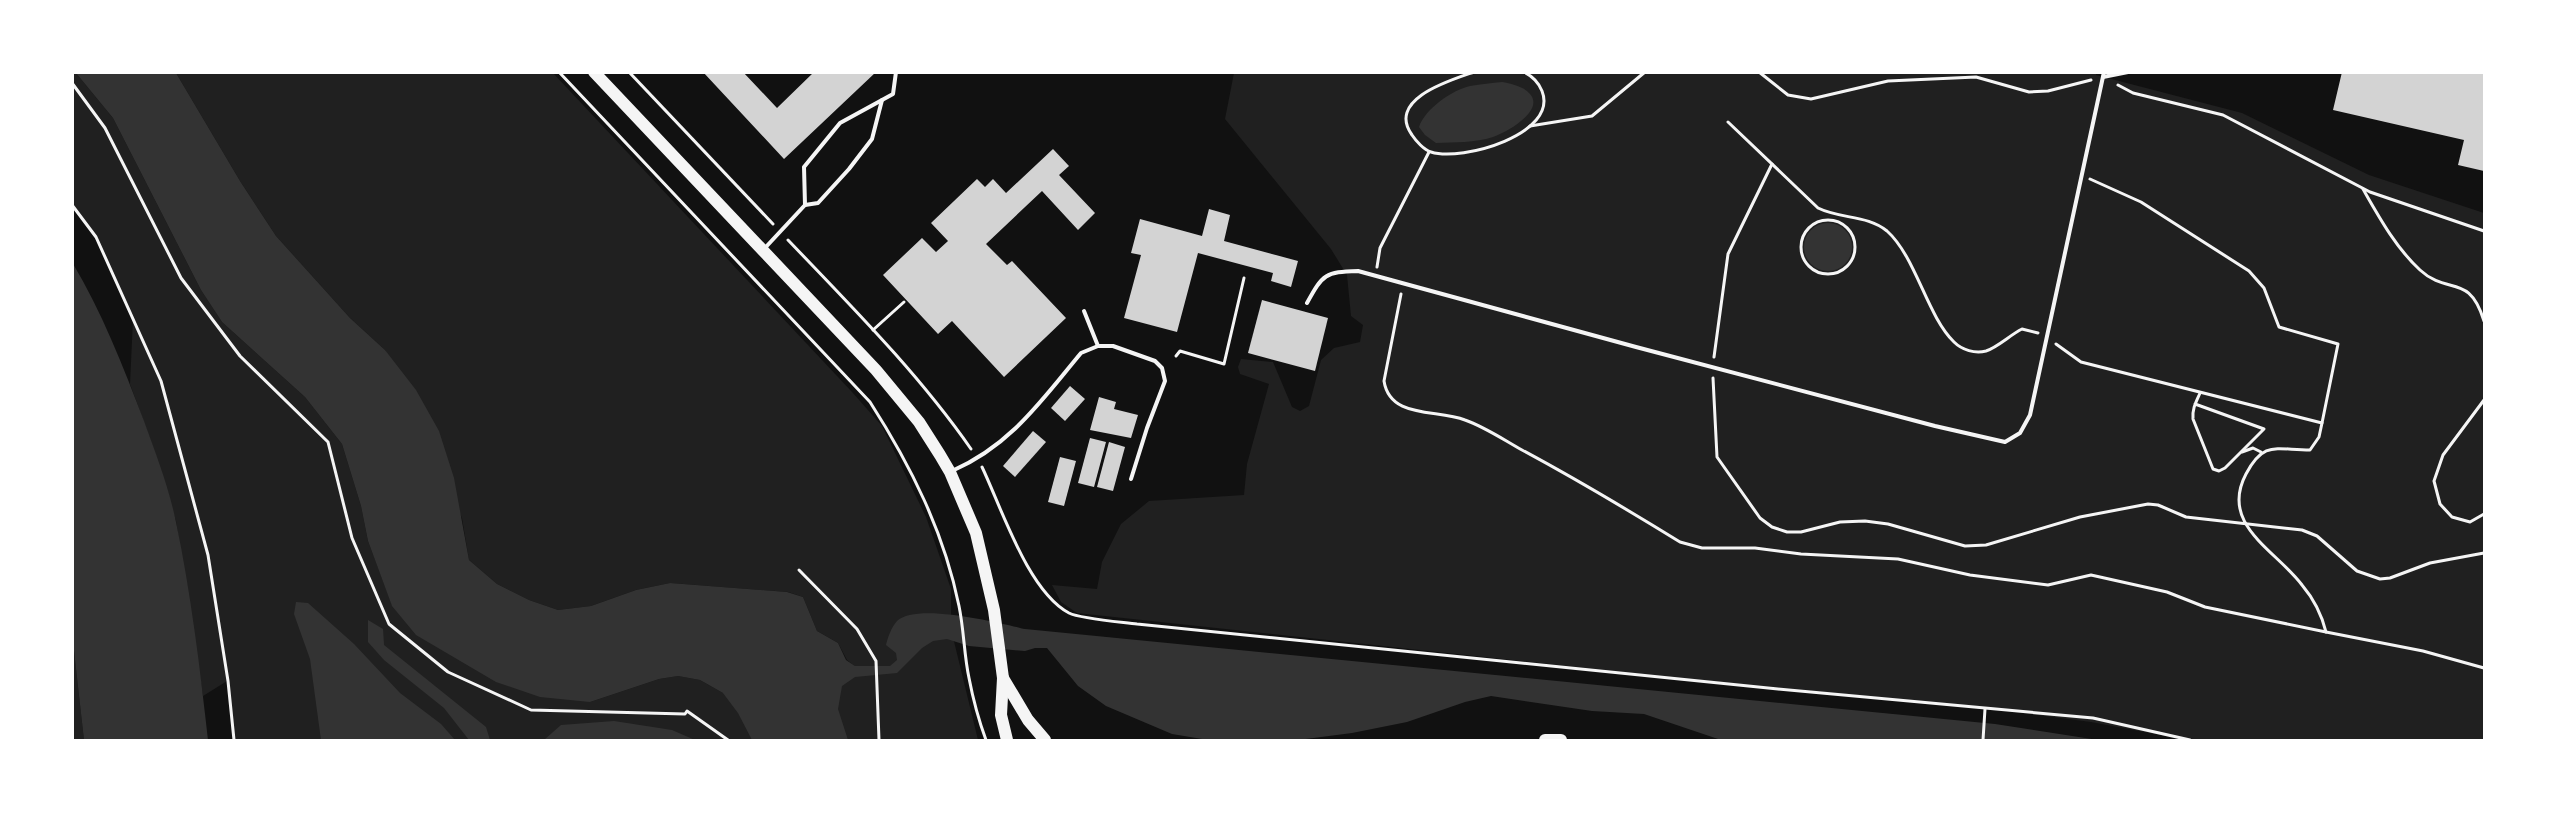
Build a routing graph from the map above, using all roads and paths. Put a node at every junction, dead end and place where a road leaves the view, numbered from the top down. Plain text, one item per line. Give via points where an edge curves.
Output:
1 (559, 72) edge
2 (594, 72) edge
3 (629, 72) edge
4 (896, 72) edge
5 (1474, 72) edge
6 (1524, 72) edge
7 (1645, 72) edge
8 (1759, 72) edge
9 (2128, 72) edge
10 (2103, 75) edge
11 (72, 82) edge
12 (882, 100) junction
13 (1728, 122) dead end
14 (1530, 126) junction
15 (1429, 152) junction
16 (1772, 164) junction
17 (2080, 174) junction
18 (2362, 189) junction
19 (72, 205) edge
20 (805, 206) junction
21 (1837, 215) junction
22 (1836, 220) junction
23 (2484, 231) edge
24 (781, 232) junction
25 (762, 251) junction
26 (1375, 276) junction
27 (1244, 278) dead end
28 (1403, 284) junction
29 (904, 302) dead end
30 (1306, 303) dead end
31 (1084, 311) dead end
32 (2484, 321) edge
33 (873, 330) junction
34 (2046, 336) junction
35 (1098, 346) junction
36 (1176, 356) dead end
37 (1713, 367) junction
38 (2200, 393) junction
39 (2484, 400) edge
40 (2195, 404) junction
41 (2322, 424) junction
42 (2241, 452) junction
43 (2261, 452) junction
44 (979, 459) junction
45 (950, 472) junction
46 (1132, 479) dead end
47 (2484, 514) edge
48 (2244, 522) junction
49 (2484, 552) edge
50 (799, 570) dead end
51 (2326, 632) junction
52 (2484, 668) edge
53 (1003, 678) junction
54 (1985, 708) junction
55 (234, 740) edge
56 (728, 740) edge
57 (879, 740) edge
58 (986, 740) edge
59 (1007, 740) edge
60 (1045, 740) edge
61 (1545, 740) edge
62 (1561, 740) edge
63 (1984, 740) edge
64 (2190, 740) edge

1 - 58 path via 870,402 896,443 942,541 960,607 969,679
2 - 25 main road
3 - 24 path
4 - 12 lane via 893,94
5 - 15 path via 1434,86 1415,100 1407,114 1408,129
6 - 14 path via 1539,84 1545,99 1543,111
7 - 14 path via 1592,116
8 - 10 path via 1788,95 1811,99 1888,80 1976,77 2029,92 2048,91
9 - 10 lane
10 - 17 lane
10 - 18 path via 2132,93 2223,115
11 - 56 path via 105,128 181,278 240,356 328,442 352,538 389,624 448,672 531,710 686,714 687,710
12 - 20 lane via 872,139 818,203
12 - 20 lane via 840,123 804,167
13 - 16 path
14 - 15 path via 1499,145 1445,155
15 - 26 path via 1380,248
16 - 21 path via 1810,202
16 - 37 path via 1727,260
17 - 34 lane
17 - 41 path via 2141,202 2249,270 2264,288 2279,327 2338,344
18 - 23 path
18 - 32 path via 2384,226 2419,270 2432,279 2466,289 2473,295
19 - 55 path via 96,237 161,381 208,555
20 - 24 lane
21 - 22 path
21 - 34 path via 1878,225 1892,237 1946,331 1962,348 1987,351 2022,329
22 - 22 path via 1852,232 1856,248 1854,257 1850,264 1835,274 1818,273 1803,260 1801,241 1820,221
24 - 25 lane
24 - 33 path
25 - 45 main road via 876,370 918,422
26 - 28 lane
26 - 30 lane via 1358,271 1333,272 1317,285
27 - 36 path via 1224,364 1180,351
28 - 37 lane
28 - 51 path via 1384,380 1386,393 1395,403 1465,420 1604,495 1680,542 1702,548 1755,548 1800,554 1898,559 1970,575 2048,585 2091,575 2167,592 2205,607
29 - 33 path
31 - 35 lane
33 - 44 path via 942,408
34 - 37 lane via 2028,420 2020,433 2005,442
34 - 38 path via 2080,362
35 - 44 lane via 1081,353 1004,441
35 - 46 lane via 1113,346 1156,361 1162,368 1165,381
37 - 48 path via 1717,458 1760,518 1787,532 1801,532 1840,522 1865,521 1888,524 1965,546 1986,545 2080,517 2148,504 2186,517
38 - 40 path
38 - 41 path
39 - 47 path via 2442,455 2434,481 2440,504 2452,518 2470,522
40 - 42 path via 2193,419 2213,469 2225,468
40 - 42 path via 2264,429
41 - 43 path via 2315,446 2310,450 2272,448
42 - 43 path via 2253,448
43 - 48 path via 2253,460 2237,498
44 - 45 lane
44 - 54 path via 1032,575 1048,598 1070,614 1137,624
45 - 53 main road via 976,533 994,610
48 - 49 path via 2302,530 2317,536 2358,571 2380,579 2430,563
48 - 51 path via 2260,543 2303,585
50 - 57 path via 857,629 876,661
51 - 52 path via 2423,651
53 - 59 main road via 1001,715
53 - 60 main road via 1028,720
54 - 63 path
54 - 64 path via 2093,718
61 - 62 main road

